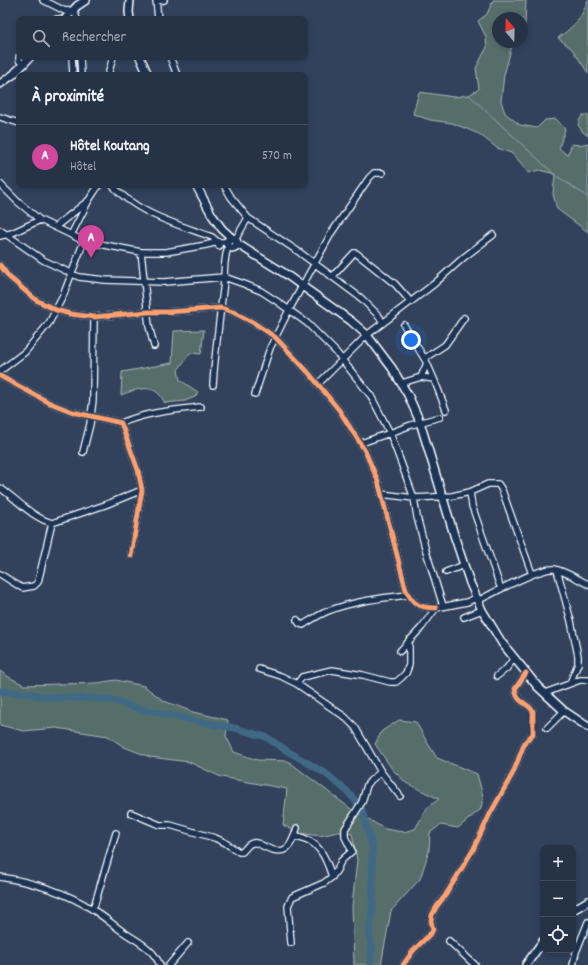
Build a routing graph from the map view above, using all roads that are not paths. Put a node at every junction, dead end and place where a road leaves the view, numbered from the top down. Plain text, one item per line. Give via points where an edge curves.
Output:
1 (43, 0) edge
2 (86, 0) edge
3 (130, 0) edge
4 (156, 0) edge
5 (164, 0) edge
6 (74, 10) junction
7 (66, 16) edge
8 (76, 16) edge
9 (128, 16) edge
10 (158, 16) edge
11 (19, 60) edge
12 (27, 60) edge
13 (72, 60) edge
14 (80, 60) edge
15 (113, 60) edge
16 (141, 60) edge
17 (171, 60) edge
18 (22, 65) junction
19 (73, 72) edge
20 (81, 72) edge
21 (109, 72) edge
22 (147, 72) edge
23 (175, 72) edge
24 (0, 84) edge
25 (0, 117) edge
26 (16, 122) edge
27 (382, 173) dead end
28 (0, 184) edge
29 (97, 188) edge
30 (115, 188) edge
31 (197, 188) edge
32 (226, 188) edge
33 (89, 200) junction
34 (248, 218) junction
35 (40, 220) junction
36 (55, 227) junction
37 (0, 230) edge
38 (7, 234) junction
39 (71, 235) junction
40 (493, 235) dead end
41 (0, 236) edge
42 (84, 241) junction
43 (231, 243) junction
44 (219, 244) junction
45 (141, 252) junction
46 (315, 264) junction
47 (0, 265) edge
48 (71, 274) junction
49 (224, 277) junction
50 (332, 277) junction
51 (144, 281) junction
52 (302, 285) junction
53 (411, 302) junction
54 (221, 308) junction
55 (56, 310) junction
56 (289, 310) junction
57 (148, 312) junction
58 (94, 318) junction
59 (464, 318) dead end
60 (383, 323) junction
61 (404, 326) dead end
62 (368, 335) junction
63 (275, 338) junction
64 (154, 346) dead end
65 (343, 360) junction
66 (426, 361) junction
67 (0, 370) edge
68 (0, 376) edge
69 (421, 377) junction
70 (434, 379) junction
71 (402, 383) junction
72 (318, 384) junction
73 (213, 385) dead end
74 (255, 394) dead end
75 (201, 407) dead end
76 (446, 410) dead end
77 (92, 416) junction
78 (440, 417) dead end
79 (420, 422) junction
80 (121, 423) junction
81 (390, 433) junction
82 (361, 443) junction
83 (83, 452) dead end
84 (0, 488) edge
85 (142, 490) junction
86 (470, 492) junction
87 (381, 494) junction
88 (442, 496) junction
89 (414, 498) junction
90 (52, 523) junction
91 (131, 556) dead end
92 (464, 565) junction
93 (558, 570) junction
94 (446, 572) dead end
95 (0, 574) edge
96 (532, 574) junction
97 (588, 584) edge
98 (501, 589) junction
99 (408, 596) junction
100 (476, 600) junction
101 (444, 606) junction
102 (436, 608) junction
103 (482, 610) junction
104 (464, 617) dead end
105 (297, 620) dead end
106 (409, 640) junction
107 (400, 651) dead end
108 (514, 658) junction
109 (259, 669) dead end
110 (526, 674) junction
111 (497, 676) dead end
112 (588, 680) edge
113 (570, 683) junction
114 (297, 684) junction
115 (545, 693) junction
116 (564, 711) junction
117 (588, 727) edge
118 (547, 728) dead end
119 (381, 772) junction
120 (400, 796) dead end
121 (130, 813) dead end
122 (297, 828) dead end
123 (116, 833) dead end
124 (295, 836) junction
125 (0, 877) edge
126 (332, 877) junction
127 (588, 901) edge
128 (576, 908) edge
129 (93, 910) junction
130 (588, 922) edge
131 (449, 941) dead end
132 (188, 943) dead end
133 (291, 943) dead end
134 (540, 945) edge
135 (160, 965) edge
136 (169, 965) edge
137 (403, 965) edge
138 (475, 965) edge
139 (526, 965) edge
140 (573, 965) edge

1 - 7 street
2 - 6 main road
3 - 9 main road
4 - 5 street
4 - 10 street
6 - 7 main road
6 - 8 street
11 - 18 street
12 - 18 main road
13 - 19 street
14 - 20 street
15 - 21 street
16 - 22 main road
17 - 23 street
18 - 24 main road
25 - 26 street
27 - 46 street via 374,173 369,178 332,232
28 - 35 street
29 - 33 street
30 - 44 street via 125,198 142,208 212,237
31 - 43 main road via 206,206
32 - 34 street
33 - 36 street
33 - 39 street
34 - 43 street
34 - 46 street
35 - 36 street
35 - 38 street
36 - 39 street
37 - 38 street
38 - 41 street
38 - 48 street via 43,260
39 - 42 street
40 - 53 street
42 - 45 street
42 - 48 street
43 - 44 street
43 - 49 street via 224,261
43 - 52 main road via 266,260
44 - 45 street via 166,252
45 - 51 street
46 - 50 street
46 - 52 street
47 - 55 street via 6,278 36,300
48 - 51 street via 88,279
48 - 55 street
49 - 51 street
49 - 54 street
49 - 56 street via 261,292
50 - 53 street via 356,253 395,284
50 - 60 street via 372,308
51 - 57 street
52 - 56 street
52 - 62 main road
53 - 60 street
54 - 57 street
54 - 63 street via 254,323
54 - 73 street via 214,354
55 - 58 street
55 - 67 street via 30,347
56 - 63 street
56 - 65 street
57 - 58 street
57 - 64 street
58 - 77 street
59 - 66 street via 445,345
60 - 62 street
61 - 66 street
62 - 65 street
62 - 71 main road
63 - 72 street
63 - 74 street
65 - 72 street
65 - 81 street via 371,396
66 - 69 street
66 - 70 street
68 - 77 street via 50,403
69 - 70 street
69 - 71 street
70 - 76 street
71 - 79 main road
72 - 82 street
75 - 80 street via 166,410
77 - 80 street
77 - 83 street
78 - 79 street
79 - 81 street
79 - 88 main road
80 - 85 street via 138,470
81 - 82 street
81 - 89 street
82 - 87 street via 375,473
84 - 90 street via 36,516
85 - 90 street
85 - 91 street
86 - 88 street
86 - 96 street via 488,484 498,484 501,487
86 - 98 street via 472,506
87 - 89 street
87 - 99 street
88 - 89 street
88 - 92 main road
89 - 101 street via 422,538
90 - 95 street via 38,582 34,586 22,588
92 - 94 street
92 - 100 main road
93 - 96 street via 545,569
93 - 97 street
93 - 113 street via 578,656 578,664
96 - 98 street
98 - 100 street
99 - 102 street via 424,608
99 - 105 street via 348,604 303,624
100 - 101 street
100 - 103 main road
101 - 102 street
102 - 106 street
103 - 104 street
103 - 108 main road
106 - 107 street
106 - 114 street via 409,665 406,673 396,682 332,670 302,677
108 - 110 main road
108 - 111 street
109 - 114 street
110 - 115 main road
110 - 137 street via 516,689 519,700 533,711 533,734 525,742 513,774 473,850 432,915 434,929
112 - 113 street
113 - 115 street
114 - 119 street via 345,717 355,727
115 - 116 main road
116 - 117 main road
116 - 118 street
119 - 120 street
119 - 126 street via 370,780 362,802 345,829 352,851 341,861
121 - 124 street via 160,825 174,826 215,838 242,852 252,843 284,851
122 - 124 street
123 - 129 street
124 - 126 street via 310,840 318,847
125 - 129 street via 59,893
126 - 133 street via 292,897 288,906
127 - 128 main road
129 - 135 street via 144,945
130 - 140 street
131 - 138 street
132 - 136 street
134 - 139 main road

